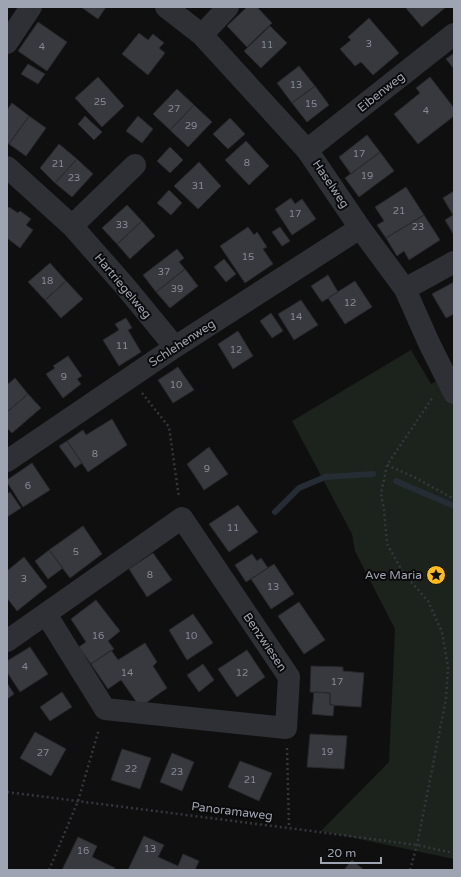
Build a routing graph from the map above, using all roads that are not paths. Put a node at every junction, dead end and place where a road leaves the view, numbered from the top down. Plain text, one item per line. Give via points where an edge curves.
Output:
1 (31, 7) edge
2 (166, 7) edge
3 (228, 7) edge
4 (454, 34) edge
5 (202, 35) junction
6 (7, 43) edge
7 (307, 150) junction
8 (135, 166) dead end
9 (7, 167) edge
10 (72, 226) junction
11 (360, 228) junction
12 (454, 262) edge
13 (405, 289) junction
14 (175, 347) junction
15 (450, 385) edge
16 (7, 461) edge
17 (46, 614) junction
18 (7, 641) edge

1 - 6 street
2 - 5 street, Haselweg
3 - 5 street
4 - 7 street, Eibenweg
5 - 7 street, Haselweg
7 - 11 street, Haselweg
8 - 10 street
9 - 10 street, Hartriegelweg
10 - 14 street, Hartriegelweg
11 - 13 street, Haselweg
11 - 14 street, Schlehenweg
12 - 13 street
13 - 15 street, Haselweg
14 - 16 street, Schlehenweg
17 - 17 street, Benzwiesen via 105,709 286,728 289,678 182,518
17 - 18 street

